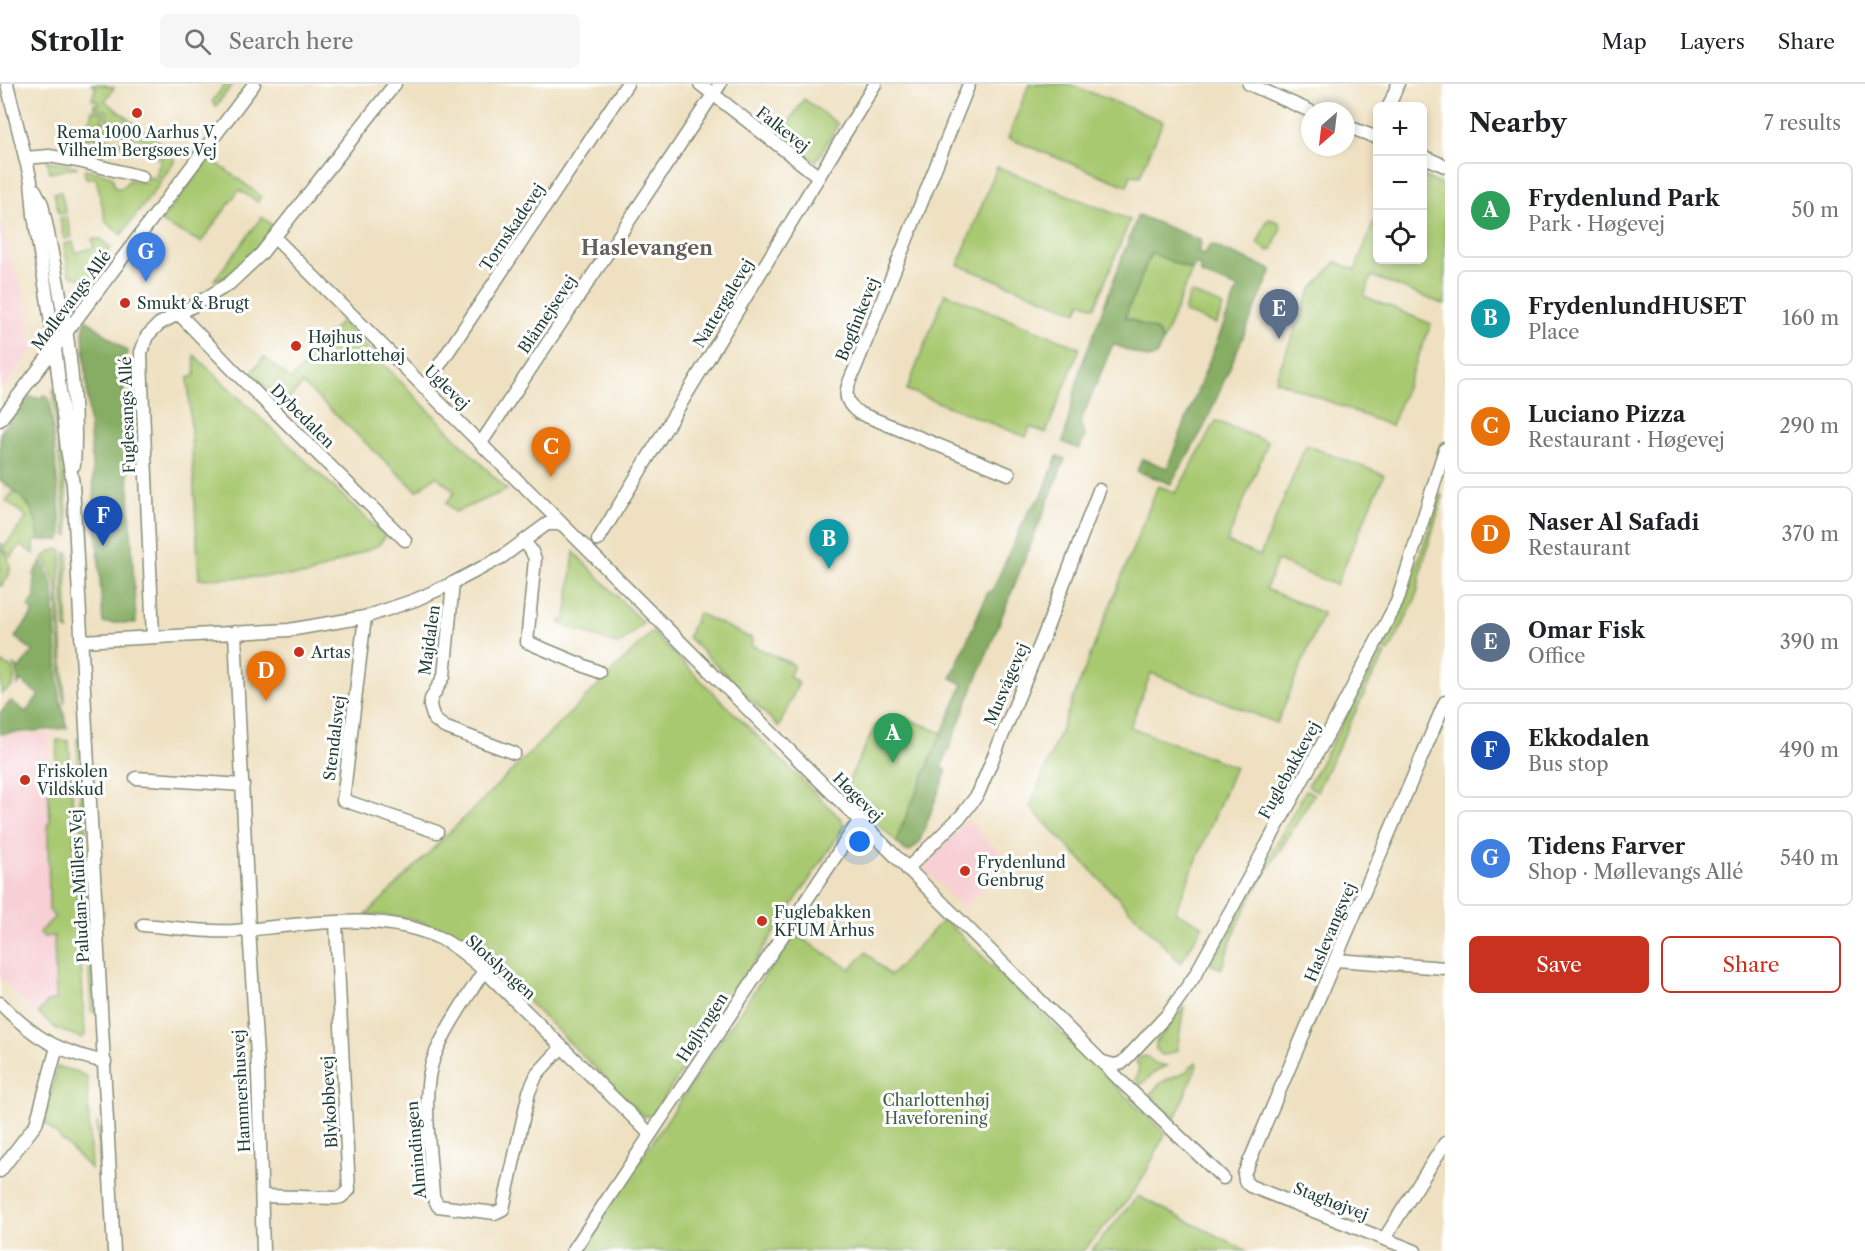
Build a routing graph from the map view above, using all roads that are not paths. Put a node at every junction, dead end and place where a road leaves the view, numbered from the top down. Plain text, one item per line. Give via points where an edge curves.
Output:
1 (7, 84) edge
2 (395, 84) edge
3 (627, 84) edge
4 (700, 84) edge
5 (875, 84) edge
6 (969, 84) edge
7 (1249, 84) edge
8 (1398, 84) edge
9 (250, 85) edge
10 (716, 89) edge
11 (1391, 102) edge
12 (1301, 107) edge
13 (1355, 129) edge
14 (1373, 136) edge
15 (25, 158) junction
16 (1427, 158) edge
17 (1445, 166) edge
18 (142, 177) dead end
19 (819, 177) junction
20 (31, 181) junction
21 (275, 238) junction
22 (179, 314) junction
23 (60, 336) junction
24 (424, 388) junction
25 (0, 407) edge
26 (0, 420) edge
27 (482, 443) junction
28 (1445, 449) edge
29 (1010, 474) dead end
30 (73, 484) junction
31 (522, 485) joint
32 (1099, 490) dead end
33 (561, 524) junction
34 (405, 540) dead end
35 (598, 540) dead end
36 (524, 542) junction
37 (453, 583) junction
38 (365, 616) junction
39 (235, 632) junction
40 (153, 637) junction
41 (81, 640) junction
42 (599, 672) dead end
43 (1445, 702) edge
44 (514, 753) dead end
45 (136, 777) dead end
46 (243, 785) junction
47 (859, 821) junction
48 (437, 832) dead end
49 (908, 869) junction
50 (336, 923) junction
51 (143, 926) dead end
52 (249, 929) junction
53 (1336, 960) junction
54 (1445, 968) edge
55 (484, 970) junction
56 (0, 1003) edge
57 (57, 1047) junction
58 (562, 1047) junction
59 (105, 1062) junction
60 (1103, 1062) junction
61 (650, 1134) junction
62 (1445, 1143) edge
63 (0, 1171) edge
64 (1244, 1174) joint
65 (1223, 1178) dead end
66 (262, 1196) junction
67 (1384, 1239) junction
68 (114, 1251) edge
69 (263, 1251) edge
70 (573, 1251) edge
71 (1414, 1251) edge

1 - 15 street, Paludan-Müllers Vej
2 - 21 street, Fuglesangs Allé
3 - 24 street, Tornskadevej
4 - 10 street, Falkevej
5 - 19 street, Nattergalevej
6 - 29 street, Bogfinkevej via 846,397 859,412
7 - 12 street
8 - 11 street
9 - 23 street, Møllevangs Allé
10 - 19 street, Falkevej
10 - 27 street, Blåmejsevej
13 - 14 street
15 - 18 street via 49,156
15 - 20 street, Paludan-Müllers Vej
16 - 17 street
19 - 35 street, Nattergalevej
20 - 23 street, Paludan-Müllers Vej via 34,215
20 - 23 street, Paludan-Müllers Vej via 42,204
21 - 22 street, Fuglesangs Allé via 229,284
21 - 24 street, Uglevej
22 - 34 street, Dybedalen
22 - 40 street, Fuglesangs Allé via 152,330 143,344 141,359
23 - 25 street, Møllevangs Allé
23 - 26 street, Møllevangs Allé
23 - 30 street, Paludan-Müllers Vej
23 - 30 street, Paludan-Müllers Vej via 74,401
24 - 27 street, Uglevej
27 - 31 street, Uglevej
28 - 60 street, Fuglebakkevej via 1392,611 1194,977 1168,1014 1122,1063
30 - 41 street, Paludan-Müllers Vej
31 - 33 street, Høgevej
32 - 49 street, Musvågevej via 978,794
33 - 36 street via 547,524
33 - 47 street, Høgevej
36 - 37 street
36 - 42 street via 535,559 527,642
37 - 38 street
37 - 44 street, Majdalen via 444,676 431,699 431,713 444,726
38 - 39 street via 289,630
38 - 48 street, Stendalsvej via 343,800
39 - 40 street
39 - 46 street, Hammershusvej
40 - 41 street
41 - 59 street, Paludan-Müllers Vej
43 - 53 street, Haslevangsvej
45 - 46 street
46 - 52 street, Hammershusvej
47 - 49 street, Høgevej
47 - 61 street, Højlyngen
49 - 60 street, Høgevej
50 - 52 street, Slotslyngen
50 - 55 street, Slotslyngen via 375,922 411,928 446,942
50 - 66 street, Blykobbevej via 349,1190 336,1198
51 - 52 street
52 - 66 street, Hammershusvej
53 - 54 street
53 - 64 street, Haslevangsvej
55 - 58 street, Slotslyngen
55 - 58 street, Almindingen via 438,1047 430,1069 428,1102 435,1204 495,1213 503,1209 529,1092 537,1074
56 - 57 street via 28,1030
57 - 59 street
57 - 63 street via 36,1124
58 - 61 street, Slotslyngen
59 - 68 street, Paludan-Müllers Vej
60 - 65 street, Høgevej
61 - 70 street, Højlyngen
62 - 67 street
64 - 67 street, Staghøjvej via 1250,1186
66 - 69 street, Hammershusvej
67 - 71 street, Staghøjvej

